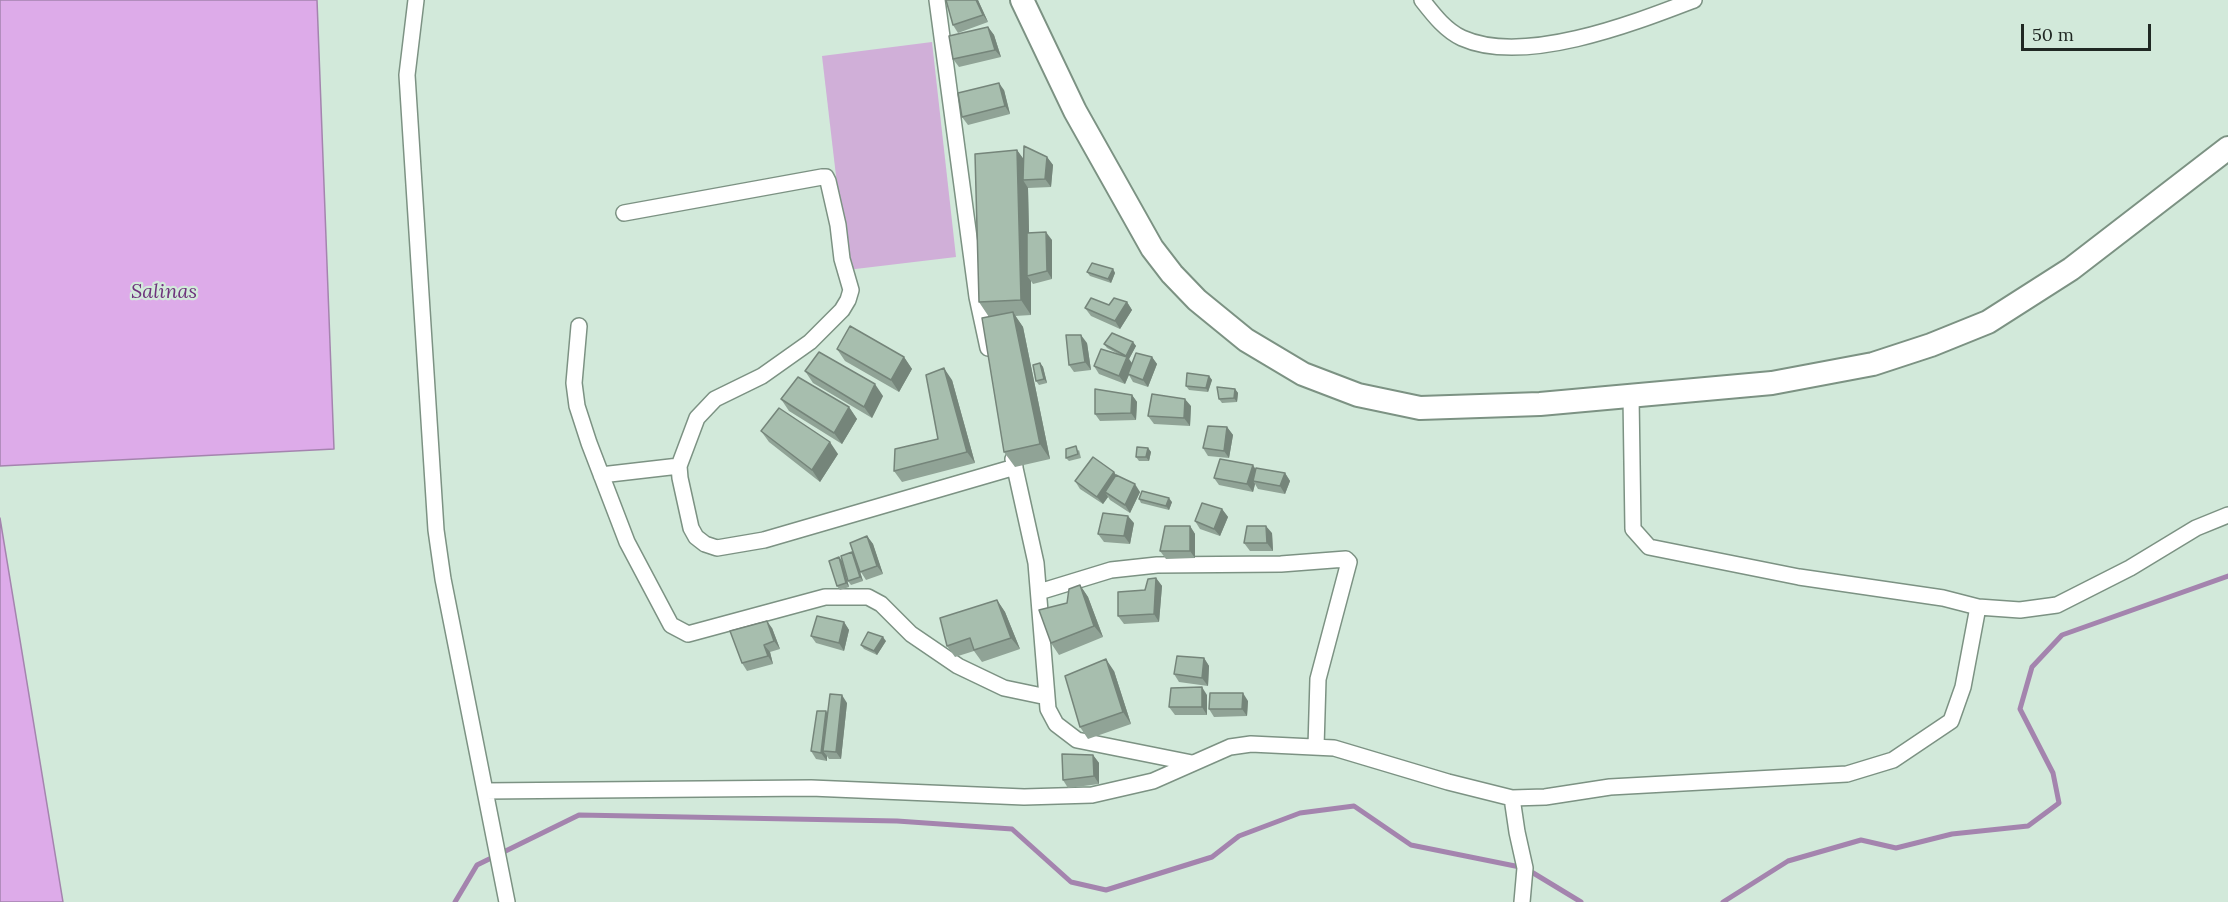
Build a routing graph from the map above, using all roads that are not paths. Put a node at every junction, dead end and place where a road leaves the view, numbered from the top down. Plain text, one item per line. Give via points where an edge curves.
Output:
1 (416, 0) edge
2 (937, 0) edge
3 (1022, 0) edge
4 (1422, 0) edge
5 (1694, 0) edge
6 (2228, 148) edge
7 (624, 213) dead end
8 (579, 326) dead end
9 (992, 365) edge
10 (1631, 396) junction
11 (1010, 445) edge
12 (679, 466) junction
13 (1015, 467) junction
14 (601, 476) junction
15 (2228, 514) edge
16 (1039, 592) junction
17 (1978, 607) junction
18 (1047, 697) junction
19 (1316, 747) junction
20 (1192, 762) junction
21 (485, 791) junction
22 (1512, 798) junction
23 (507, 902) edge
24 (1522, 902) edge

1 - 21 street via 407,75 435,530
2 - 9 street via 977,297
3 - 10 main road via 1075,111 1152,248 1197,300 1246,340 1303,374 1358,395 1420,408
4 - 5 street via 1437,19 1461,38 1494,46 1538,46 1613,28
6 - 10 main road via 2071,269 1988,322 1873,364 1772,383
7 - 12 street via 826,177 838,225 851,290 842,310 810,342 772,369 715,399 697,418
8 - 14 street via 574,382 577,406
10 - 17 street via 1633,529 1650,547
11 - 13 street
12 - 13 street via 691,528 705,544 717,548 765,540
12 - 14 street
13 - 16 street
14 - 18 street via 627,542 677,630 688,634 825,597 868,597 881,604 911,634 958,666 1004,688
15 - 17 street via 2057,605 2020,610
16 - 18 street
16 - 19 street via 1111,570 1157,565 1346,559 1349,562 1318,679
17 - 22 street via 1963,687 1951,721 1893,760 1847,774 1610,787 1545,798
18 - 20 street via 1056,724 1077,740
19 - 20 street via 1251,744 1230,747
19 - 22 street via 1334,748
20 - 21 street via 1153,781 1092,795 1024,797 811,788
21 - 23 street
22 - 24 street via 1525,868

